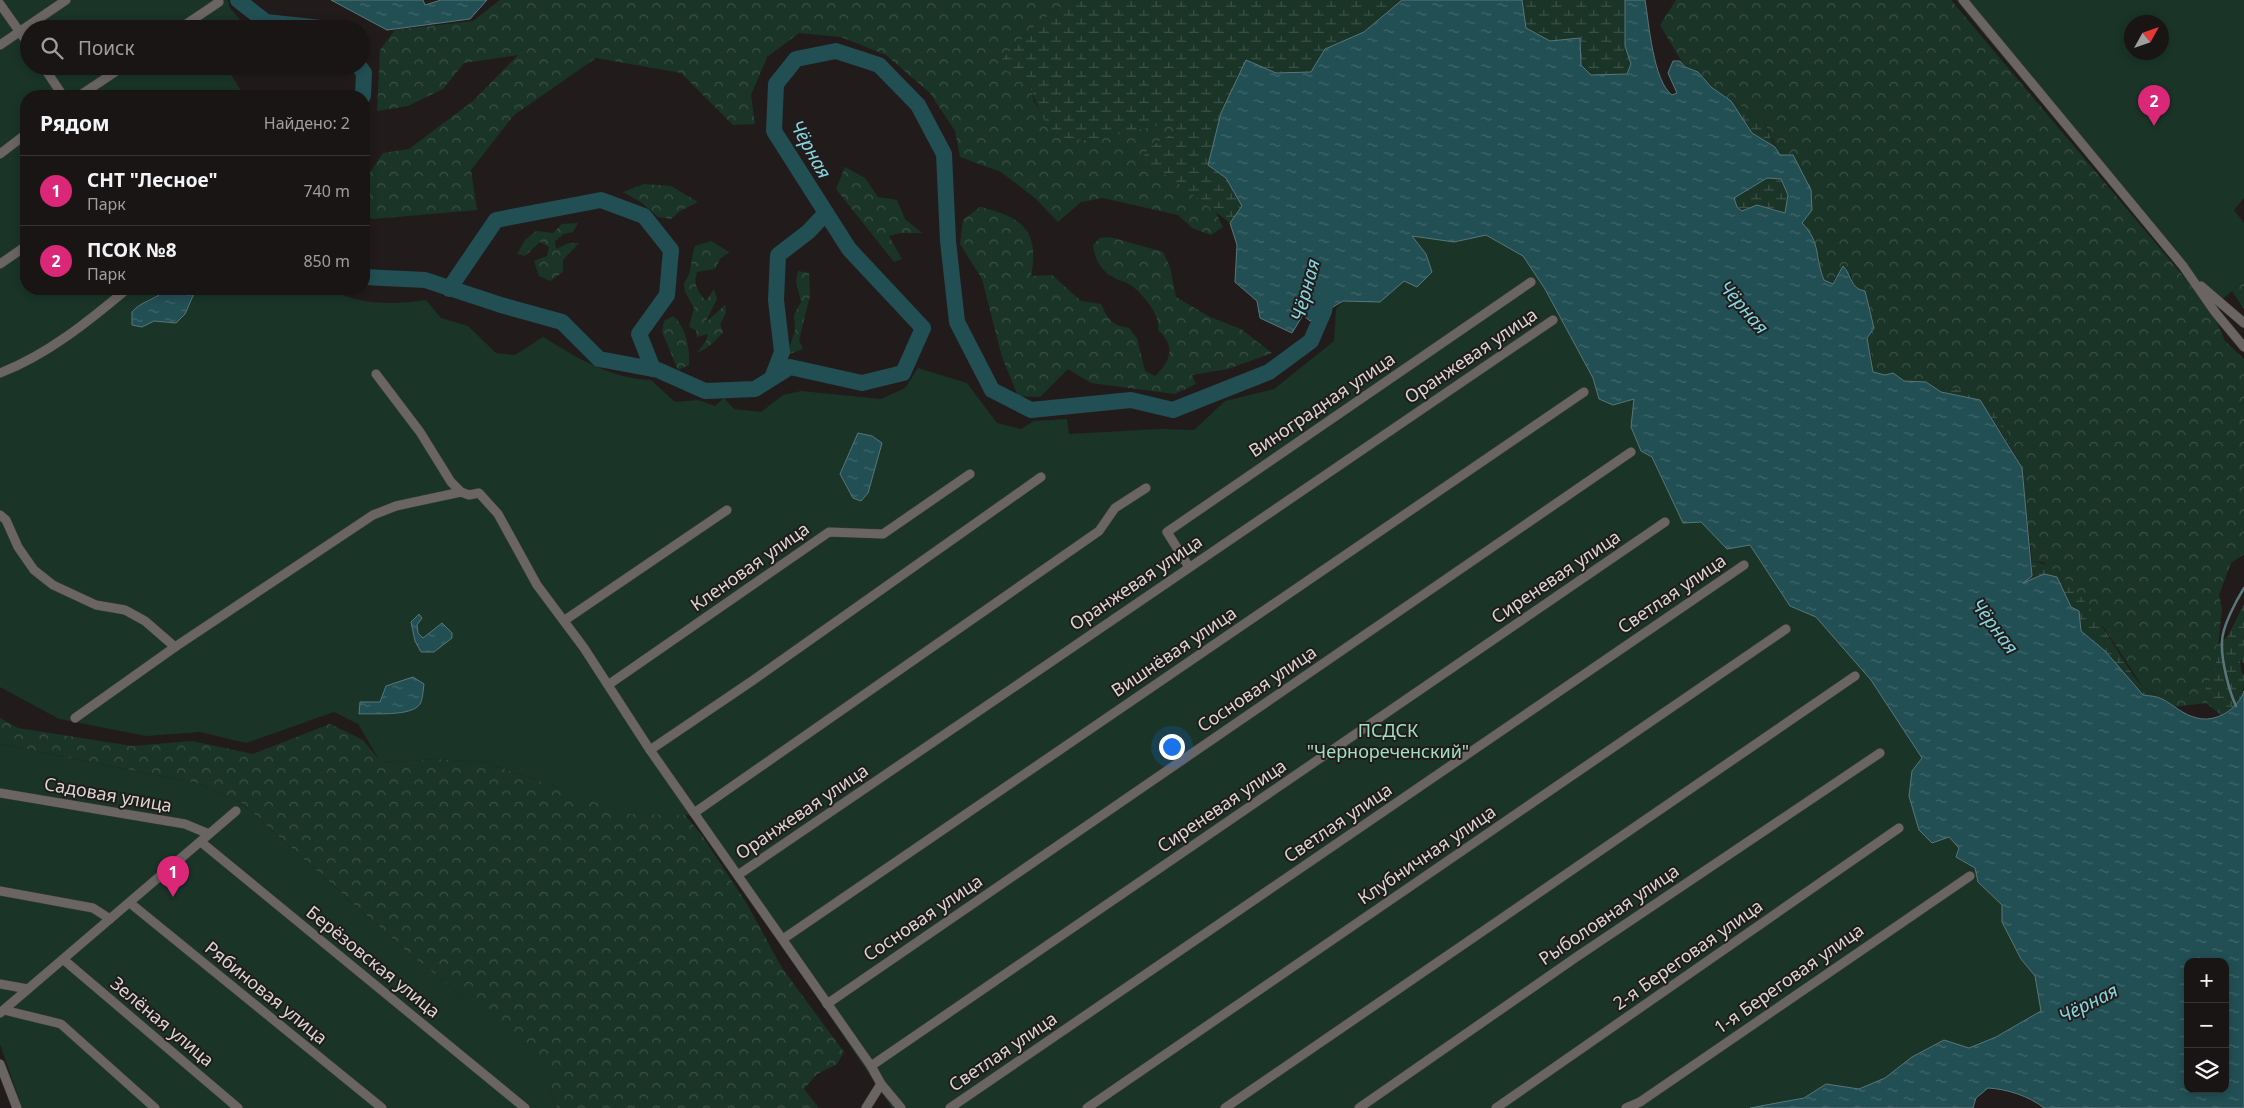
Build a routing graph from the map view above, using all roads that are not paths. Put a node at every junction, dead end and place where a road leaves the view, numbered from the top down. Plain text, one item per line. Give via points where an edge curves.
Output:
1 (66, 0) edge
2 (1962, 0) edge
3 (219, 2) dead end
4 (0, 4) edge
5 (37, 20) edge
6 (192, 20) edge
7 (20, 32) joint
8 (0, 45) edge
9 (49, 75) edge
10 (111, 75) edge
11 (59, 90) edge
12 (89, 90) edge
13 (20, 139) edge
14 (0, 154) edge
15 (20, 250) edge
16 (0, 264) edge
17 (2195, 280) junction
18 (1531, 282) dead end
19 (119, 295) edge
20 (1553, 320) dead end
21 (2244, 323) edge
22 (2243, 346) edge
23 (0, 373) edge
24 (376, 374) dead end
25 (1584, 392) dead end
26 (1631, 452) dead end
27 (970, 474) dead end
28 (1041, 477) dead end
29 (1146, 488) dead end
30 (461, 492) junction
31 (727, 510) dead end
32 (0, 515) edge
33 (1665, 522) dead end
34 (1744, 565) dead end
35 (1189, 567) junction
36 (565, 620) junction
37 (1786, 629) dead end
38 (175, 647) junction
39 (1855, 676) dead end
40 (608, 685) junction
41 (76, 718) dead end
42 (650, 750) junction
43 (1880, 753) dead end
44 (0, 793) edge
45 (236, 811) dead end
46 (694, 812) junction
47 (1899, 828) dead end
48 (210, 834) junction
49 (201, 842) junction
50 (738, 875) junction
51 (1970, 876) dead end
52 (0, 891) edge
53 (130, 903) junction
54 (110, 919) junction
55 (783, 939) junction
56 (64, 960) junction
57 (0, 984) edge
58 (28, 989) junction
59 (827, 1004) junction
60 (2, 1012) edge
61 (0, 1064) edge
62 (871, 1066) junction
63 (881, 1084) junction
64 (17, 1108) edge
65 (155, 1108) edge
66 (238, 1108) edge
67 (382, 1108) edge
68 (525, 1108) edge
69 (866, 1108) edge
70 (901, 1108) edge
71 (950, 1108) edge
72 (1087, 1108) edge
73 (1224, 1108) edge
74 (1359, 1108) edge
75 (1496, 1108) edge
76 (1626, 1108) edge

1 - 5 street
2 - 17 street
3 - 6 street
4 - 7 street
7 - 8 street
9 - 11 street
10 - 12 street
13 - 14 street
15 - 16 street
17 - 21 street
17 - 22 street via 2215,312
18 - 35 street, Виноградная улица via 1166,532
19 - 23 street via 42,352
20 - 35 street, Оранжевая улица
24 - 30 street
25 - 55 street, Вишнёвая улица
26 - 59 street, Сосновая улица
27 - 40 street, Кленовая улица via 883,534 830,532
28 - 42 street
29 - 46 street via 1116,508 1099,531
30 - 36 street via 479,493 498,514 537,585
30 - 38 street via 396,506 373,515
31 - 36 street
32 - 38 street via 34,570 53,585 96,605 125,610 145,621
33 - 62 street, Сиреневая улица
34 - 71 street, Светлая улица
35 - 50 street, Оранжевая улица
36 - 40 street
37 - 72 street, Клубничная улица
38 - 41 street
39 - 73 street
40 - 42 street
42 - 46 street
43 - 74 street, Рыболовная улица
44 - 48 street, Садовая улица via 185,824
45 - 48 street
46 - 50 street
47 - 75 street, 2-я Береговая улица
48 - 49 street
49 - 53 street
49 - 68 street, Берёзовская улица
50 - 55 street
51 - 76 street, 1-я Береговая улица via 1640,1102
52 - 54 street via 93,908
53 - 54 street
53 - 67 street, Рябиновая улица
54 - 56 street
55 - 59 street
56 - 58 street
56 - 66 street, Зелёная улица
57 - 58 street
58 - 60 street
59 - 62 street
60 - 65 street via 61,1024
61 - 64 street
62 - 63 street
63 - 69 street
63 - 70 street

